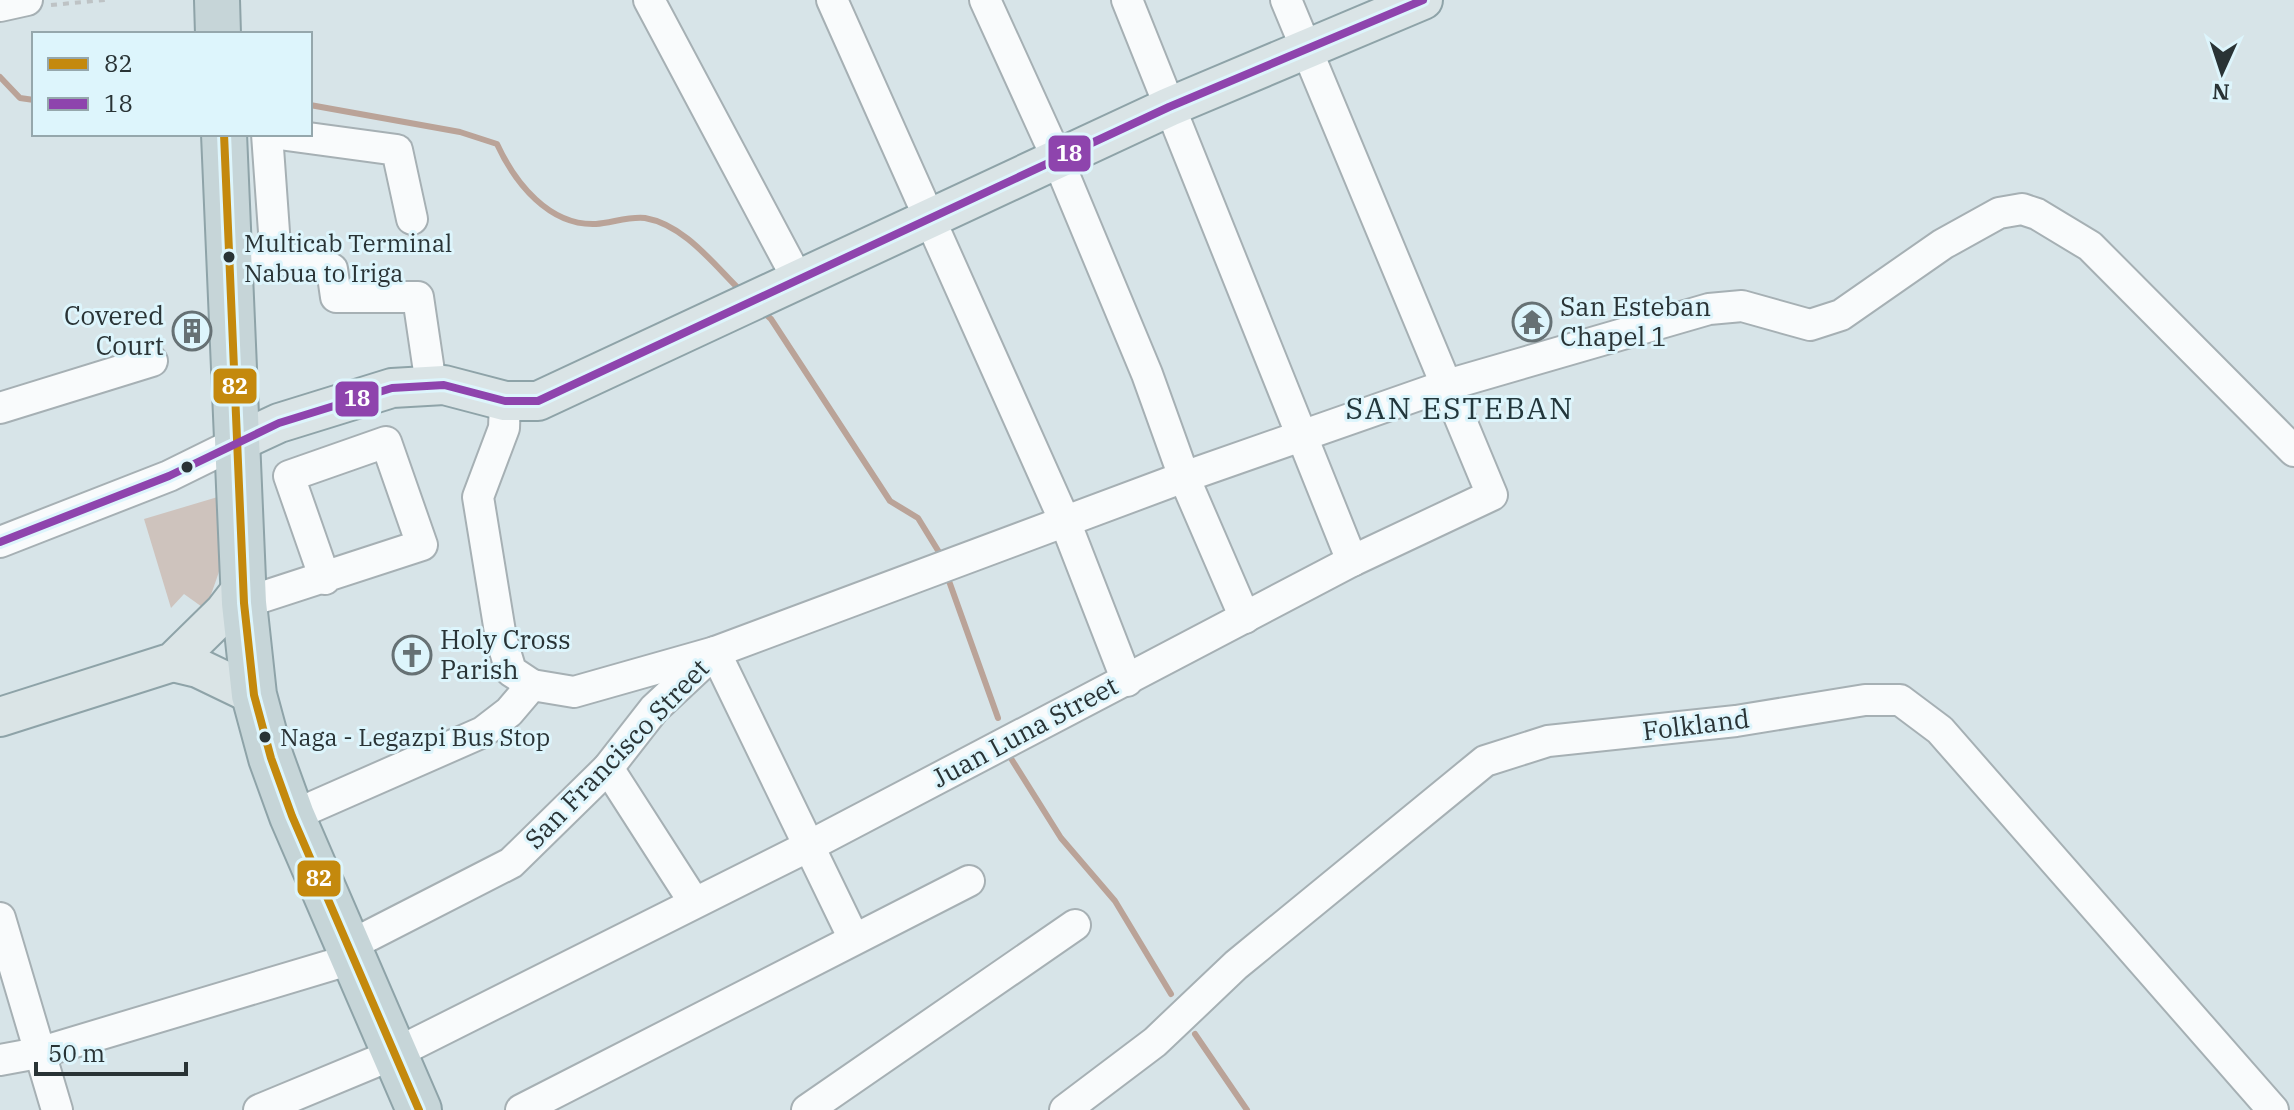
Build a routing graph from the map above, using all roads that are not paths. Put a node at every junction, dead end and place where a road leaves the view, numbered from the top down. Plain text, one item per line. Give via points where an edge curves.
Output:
1 (27, 0) edge
2 (217, 0) edge
3 (649, 0) edge
4 (832, 0) edge
5 (985, 0) edge
6 (1127, 0) edge
7 (1286, 0) edge
8 (1423, 0) edge
9 (0, 6) edge
10 (218, 32) edge
11 (1305, 47) junction
12 (1169, 107) junction
13 (224, 136) edge
14 (267, 136) edge
15 (294, 136) edge
16 (1057, 158) junction
17 (932, 218) junction
18 (412, 219) dead end
19 (276, 260) junction
20 (231, 262) junction
21 (766, 293) junction
22 (152, 361) dead end
23 (431, 385) junction
24 (1447, 385) junction
25 (505, 401) junction
26 (0, 408) edge
27 (1301, 436) junction
28 (238, 442) junction
29 (2294, 451) edge
30 (1184, 477) junction
31 (1066, 524) junction
32 (0, 542) edge
33 (1352, 561) junction
34 (325, 579) junction
35 (244, 594) junction
36 (1245, 618) junction
37 (715, 652) junction
38 (173, 662) junction
39 (1127, 681) junction
40 (532, 685) junction
41 (254, 695) junction
42 (0, 717) edge
43 (608, 768) junction
44 (292, 816) junction
45 (809, 846) junction
46 (969, 881) dead end
47 (694, 902) junction
48 (0, 918) edge
49 (1075, 925) dead end
50 (854, 939) junction
51 (5, 952) edge
52 (352, 952) junction
53 (38, 1053) junction
54 (394, 1054) junction
55 (0, 1060) edge
56 (57, 1110) edge
57 (259, 1110) edge
58 (419, 1110) edge
59 (521, 1110) edge
60 (807, 1110) edge
61 (1065, 1110) edge
62 (2273, 1110) edge

1 - 9 street
2 - 10 highway
3 - 21 street
4 - 17 street, Juan Luna Street
5 - 16 street
6 - 12 street
7 - 11 street
8 - 11 main road
11 - 12 main road
11 - 24 street
12 - 16 main road
12 - 27 street
13 - 20 highway
14 - 19 street
15 - 18 street via 397,150
16 - 17 main road
16 - 30 street
17 - 21 main road
17 - 31 street, Juan Luna Street
19 - 20 street
19 - 23 street via 323,263 332,269 336,297 418,297
20 - 28 highway
21 - 25 main road via 538,401
22 - 26 street
23 - 25 main road
23 - 28 main road via 392,388 279,423
24 - 27 street
24 - 29 street via 1709,309 1742,306 1810,325 1841,315 1943,244 1999,213 2022,209 2090,246
24 - 33 street via 1492,495
25 - 40 street via 504,428 478,497 501,638 511,671
27 - 30 street
27 - 33 street
28 - 32 street via 169,476
28 - 35 highway
30 - 31 street
30 - 36 street
31 - 37 street
31 - 39 street, Juan Luna Street
33 - 36 street
34 - 34 street via 422,545 386,442 289,476
34 - 35 street
35 - 38 main road
35 - 41 highway
36 - 39 street
37 - 40 street via 574,692
37 - 43 street, San Francisco Street via 654,709
37 - 45 street
38 - 41 main road
38 - 42 main road
39 - 45 street, Juan Luna Street
40 - 44 street via 483,732
41 - 44 highway
43 - 47 street
43 - 52 street, San Francisco Street via 511,863
44 - 52 highway
45 - 47 street, Juan Luna Street
45 - 50 street
46 - 50 street
47 - 54 street, Juan Luna Street
48 - 51 street
49 - 60 street
50 - 59 street
51 - 53 street
52 - 53 street, San Francisco Street
52 - 54 highway
53 - 55 street, San Francisco Street
53 - 56 street
54 - 57 street, Juan Luna Street
54 - 58 highway
61 - 62 street, Folkland via 1155,1042 1236,965 1485,761 1548,741 1736,721 1865,700 1900,700 1940,730

